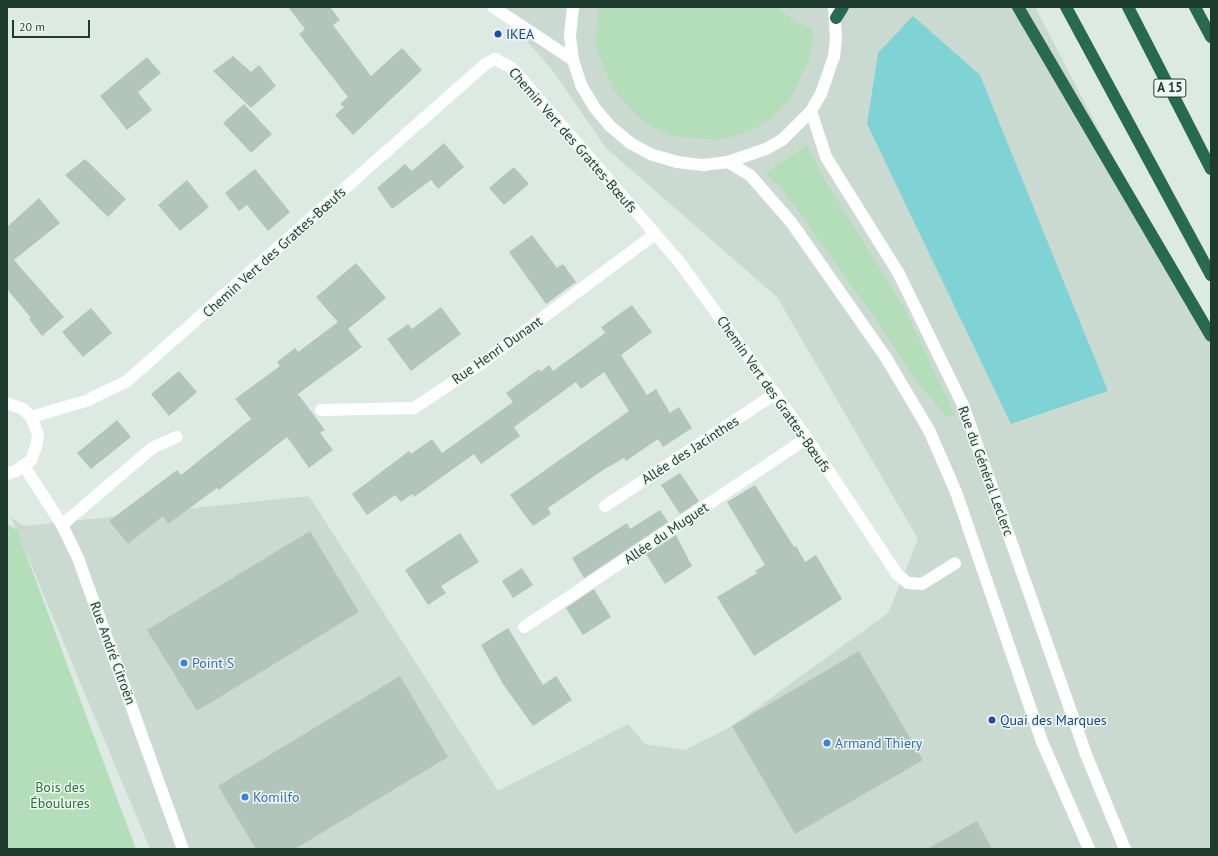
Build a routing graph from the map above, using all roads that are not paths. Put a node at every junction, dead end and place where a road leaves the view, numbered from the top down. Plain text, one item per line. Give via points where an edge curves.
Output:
1 (493, 7) edge
2 (573, 7) edge
3 (843, 7) edge
4 (1018, 7) edge
5 (1066, 7) edge
6 (1128, 7) edge
7 (1194, 7) edge
8 (835, 12) edge
9 (1211, 37) edge
10 (574, 60) junction
11 (811, 111) junction
12 (728, 162) junction
13 (1211, 168) edge
14 (654, 235) junction
15 (1211, 275) edge
16 (1211, 336) edge
17 (775, 394) junction
18 (7, 403) edge
19 (321, 410) dead end
20 (31, 417) junction
21 (177, 436) dead end
22 (807, 438) junction
23 (24, 466) junction
24 (7, 474) edge
25 (605, 506) dead end
26 (62, 525) junction
27 (956, 563) dead end
28 (524, 627) dead end
29 (183, 849) edge
30 (1089, 849) edge
31 (1125, 849) edge

1 - 10 main road
2 - 10 main road via 570,36
3 - 8 highway
4 - 16 highway
5 - 15 highway
6 - 13 highway, A 15
7 - 9 highway
8 - 11 main road via 834,57 829,76
10 - 12 main road via 581,85 594,107 610,126 630,143 653,155 677,162 702,165
11 - 12 main road via 798,126 771,146 748,157
11 - 31 main road, Rue du Général Leclerc via 826,157 900,274 963,405 1085,752
12 - 30 main road via 750,175 791,222 885,356 929,430 956,492 1042,744
14 - 17 main road, Chemin Vert des Grattes-Bœufs via 678,260
14 - 19 main road, Rue Henri Dunant via 482,363 414,408
14 - 20 main road, Chemin Vert des Grattes-Bœufs via 512,68 495,59 484,65 127,381 86,401
17 - 22 main road, Chemin Vert des Grattes-Bœufs
17 - 25 main road, Allée des Jacinthes
18 - 20 main road via 23,409
20 - 23 main road via 38,434 37,443 31,460
21 - 26 main road via 152,448
22 - 27 main road, Chemin Vert des Grattes-Bœufs via 883,557 908,583 922,584
22 - 28 main road, Allée du Muguet
23 - 24 main road
23 - 26 main road, Rue André Citroën
26 - 29 main road, Rue André Citroën via 78,558

